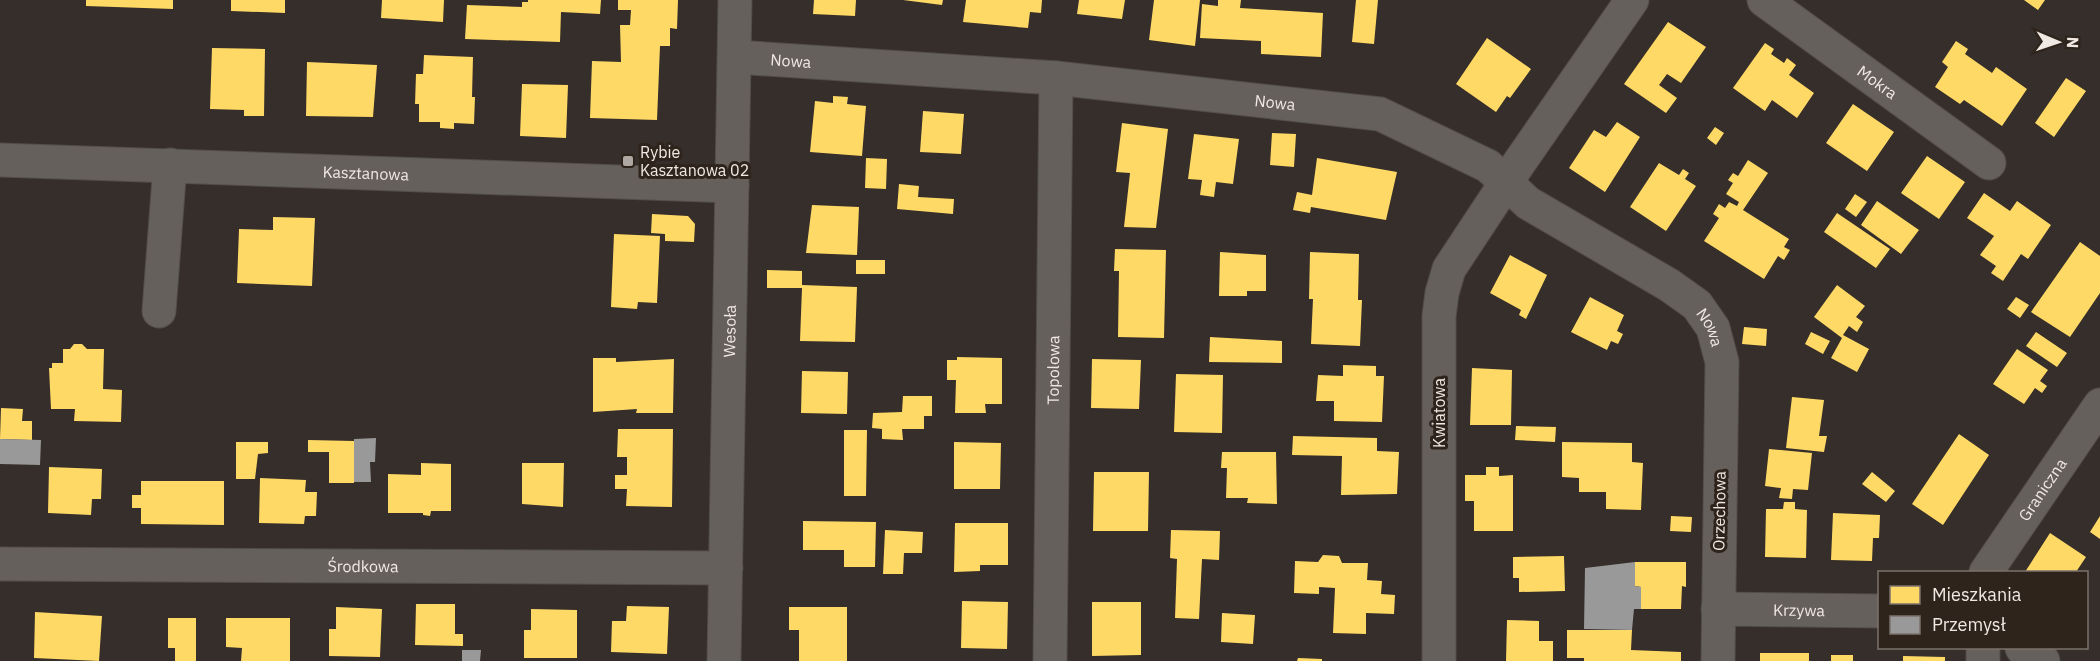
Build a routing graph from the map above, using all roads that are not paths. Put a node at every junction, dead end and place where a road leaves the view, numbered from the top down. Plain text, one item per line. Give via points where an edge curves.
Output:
1 (735, 0) edge
2 (1632, 0) edge
3 (1764, 0) edge
4 (735, 57) junction
5 (1056, 78) junction
6 (0, 160) edge
7 (1989, 163) dead end
8 (170, 165) junction
9 (1506, 183) junction
10 (732, 186) junction
11 (159, 311) dead end
12 (1722, 362) joint
13 (2100, 405) edge
14 (0, 564) edge
15 (726, 568) junction
16 (1987, 571) edge
17 (1718, 609) junction
18 (1878, 611) edge
19 (2024, 649) edge
20 (724, 661) edge
21 (1050, 661) edge
22 (1439, 661) edge
23 (1718, 661) edge
24 (2043, 661) edge

1 - 4 street, Wesoła
2 - 9 street
3 - 7 street, Mokra
4 - 5 street, Nowa
4 - 10 street, Wesoła
5 - 9 street, Nowa via 1380,114 1488,166
5 - 21 street, Topolowa
6 - 8 street, Kasztanowa
8 - 10 street, Kasztanowa
8 - 11 street
9 - 12 street, Nowa via 1528,203 1697,305 1713,328
9 - 22 street, Kwiatowa via 1449,269 1442,292
10 - 15 street, Wesoła
12 - 17 street, Orzechowa
13 - 16 street, Graniczna
14 - 15 street, Środkowa
15 - 20 street, Wesoła
17 - 18 street, Krzywa
17 - 23 street, Orzechowa
19 - 24 street

